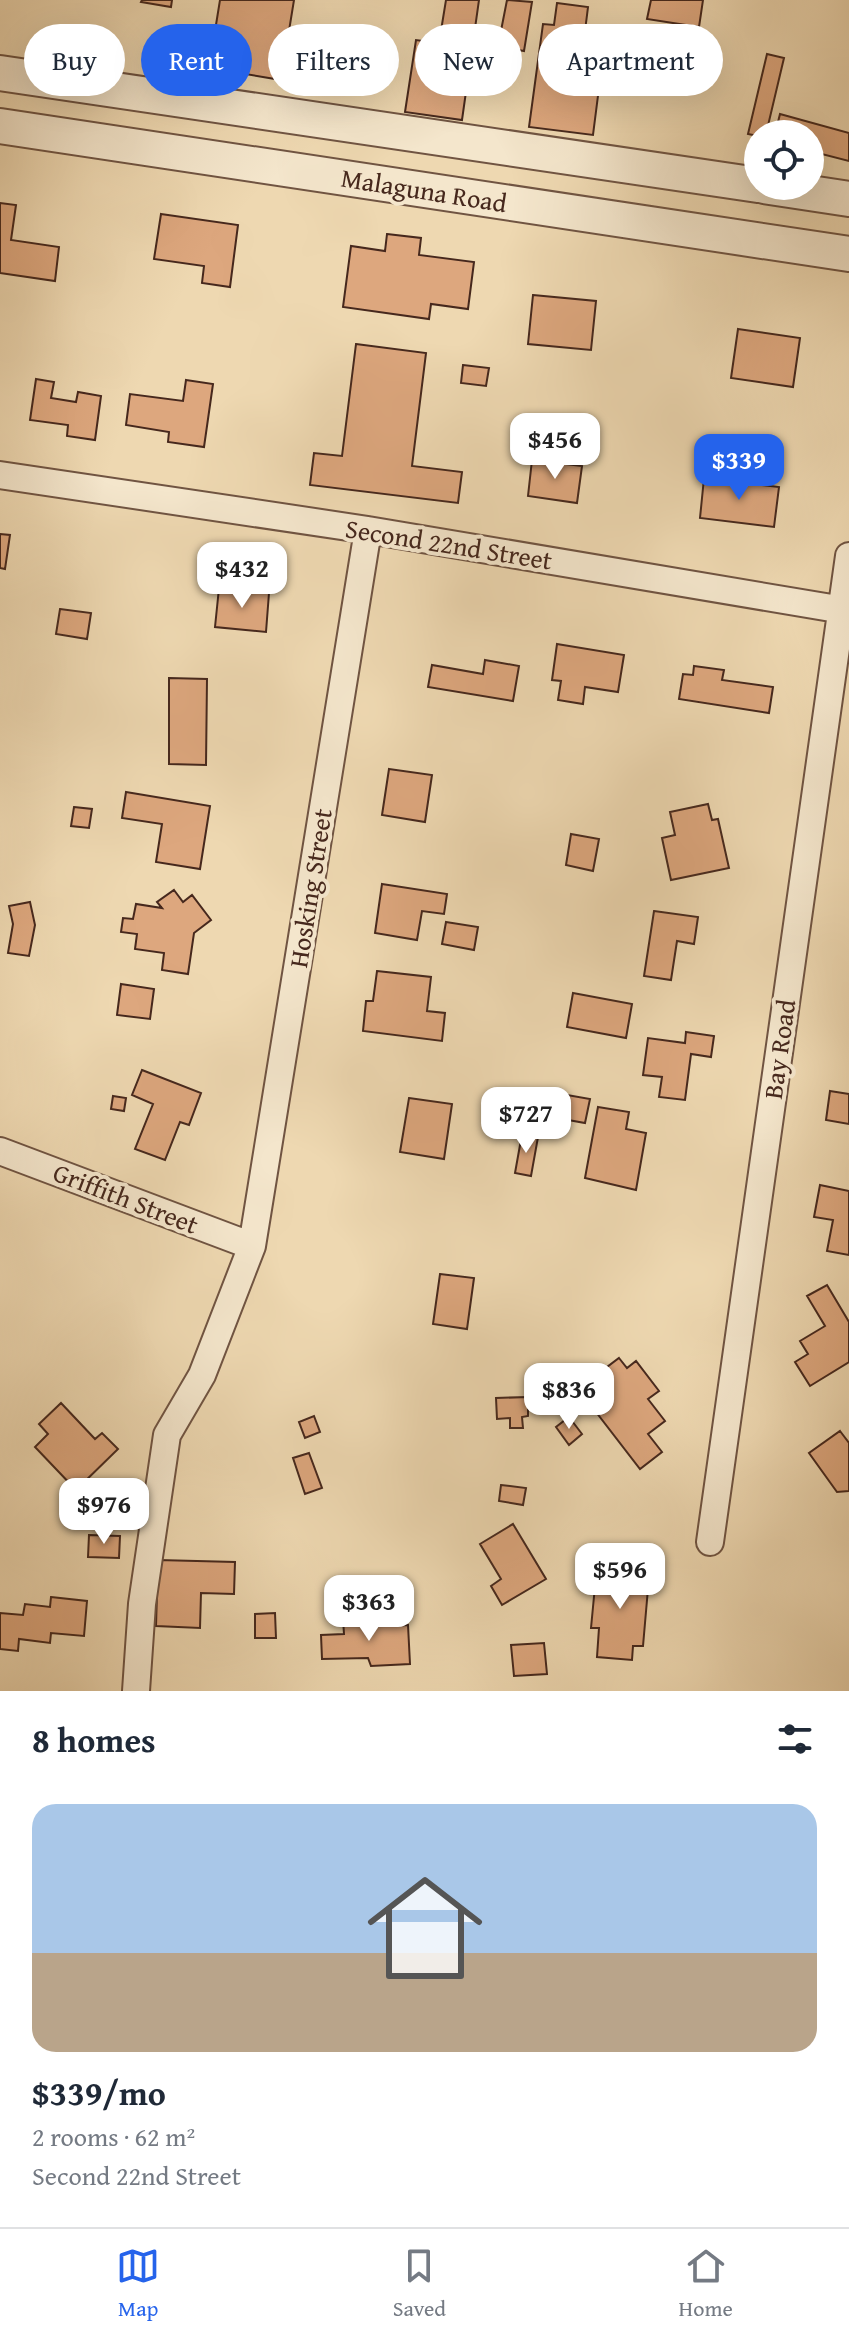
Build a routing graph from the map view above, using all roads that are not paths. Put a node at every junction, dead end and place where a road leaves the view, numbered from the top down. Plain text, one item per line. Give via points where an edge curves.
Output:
1 (0, 73) edge
2 (0, 126) edge
3 (744, 183) edge
4 (824, 195) edge
5 (849, 199) edge
6 (849, 254) edge
7 (0, 475) edge
8 (368, 530) junction
9 (849, 556) edge
10 (845, 611) edge
11 (0, 1151) edge
12 (252, 1246) junction
13 (710, 1542) dead end
14 (136, 1691) edge

1 - 3 street, Malaguna Road
2 - 6 street, Malaguna Road
4 - 5 street, Malaguna Road
7 - 8 street, Second 22nd Street
8 - 10 street, Second 22nd Street
8 - 12 street, Hosking Street
9 - 10 street, Bay Road
10 - 13 street, Bay Road
11 - 12 street, Griffith Street
12 - 14 street, Hosking Street via 202,1375 167,1435 142,1604

